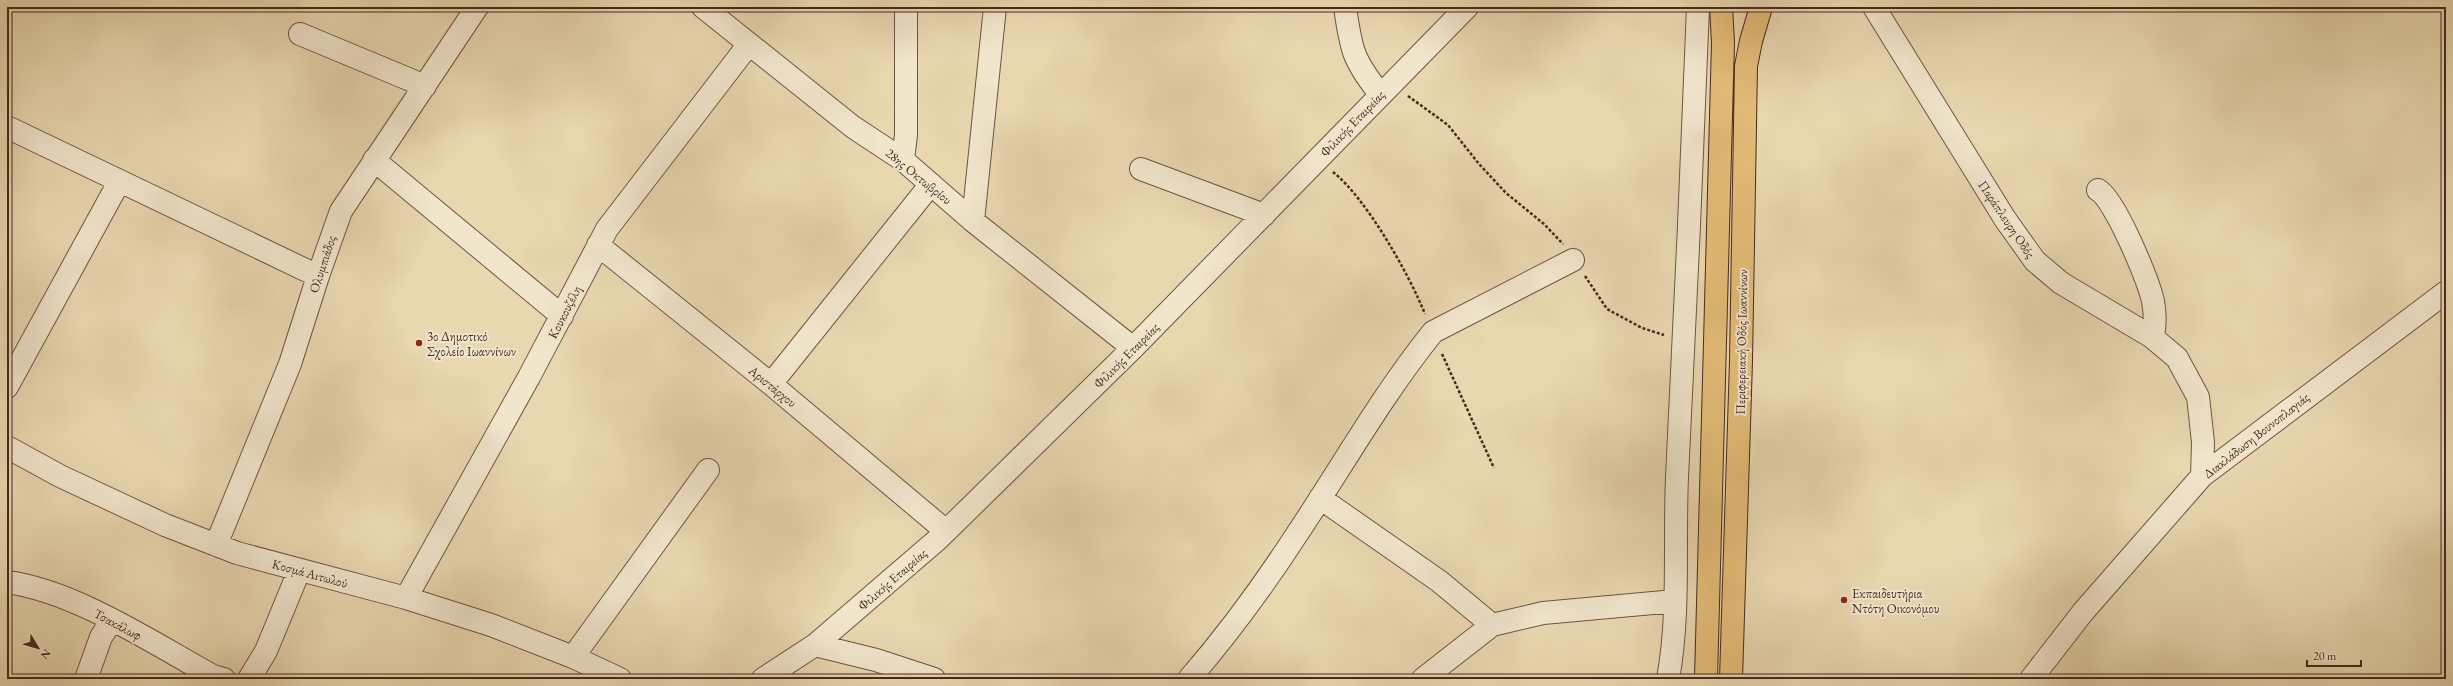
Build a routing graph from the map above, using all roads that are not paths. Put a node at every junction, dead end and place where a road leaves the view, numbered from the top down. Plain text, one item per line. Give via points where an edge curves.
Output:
1 (477, 7) edge
2 (704, 7) edge
3 (906, 7) edge
4 (994, 7) edge
5 (1345, 7) edge
6 (1467, 7) edge
7 (1698, 7) edge
8 (1721, 7) edge
9 (1761, 7) edge
10 (1874, 7) edge
11 (300, 34) dead end
12 (749, 44) junction
13 (425, 86) junction
14 (1384, 90) junction
15 (7, 128) edge
16 (374, 160) junction
17 (903, 160) junction
18 (1142, 169) dead end
19 (119, 182) junction
20 (932, 184) junction
21 (2098, 190) dead end
22 (1264, 215) junction
23 (973, 221) junction
24 (598, 245) junction
25 (1573, 260) road end
26 (318, 276) junction
27 (2446, 292) edge
28 (562, 316) junction
29 (2152, 337) junction
30 (1133, 348) junction
31 (771, 384) junction
32 (7, 387) edge
33 (7, 447) edge
34 (708, 470) dead end
35 (2202, 476) junction
36 (1320, 498) junction
37 (946, 531) junction
38 (216, 545) junction
39 (299, 570) junction
40 (7, 582) edge
41 (406, 598) junction
42 (1675, 601) junction
43 (112, 620) junction
44 (1492, 625) junction
45 (815, 645) junction
46 (573, 657) junction
47 (86, 679) edge
48 (224, 679) edge
49 (249, 679) edge
50 (620, 679) edge
51 (763, 679) edge
52 (934, 679) edge
53 (1189, 679) edge
54 (1423, 679) edge
55 (1668, 679) edge
56 (1706, 679) edge
57 (1731, 679) edge
58 (2031, 679) edge

1 - 13 street, Ολυμπιάδος
2 - 12 street, 28ης Οκτωβρίου
3 - 17 street via 906,135
4 - 23 street
5 - 14 street via 1350,42 1357,63
6 - 14 street, Φιλικής Εταιρείας
7 - 42 street via 1677,488
8 - 56 highway, Περιφερειακή Οδός Ιωαννίνων via 1723,42
9 - 57 highway, Περιφερειακή Οδός Ιωαννίνων via 1746,66 1741,361
10 - 29 street, Παράπλευρη Οδός via 2005,219 2035,260 2066,286
11 - 13 street
12 - 17 street, 28ης Οκτωβρίου via 854,127
12 - 24 street, Κουκουζέλη via 619,212
13 - 16 street, Ολυμπιάδος
14 - 22 street, Φιλικής Εταιρείας
15 - 19 street
16 - 26 street, Ολυμπιάδος via 341,211
16 - 28 street
17 - 20 street, 28ης Οκτωβρίου
18 - 22 street
19 - 26 street
19 - 32 street
20 - 23 street, 28ης Οκτωβρίου
20 - 31 street
21 - 29 street via 2114,208 2148,287 2154,308
22 - 30 street, Φιλικής Εταιρείας
23 - 30 street, 28ης Οκτωβρίου
24 - 28 street, Κουκουζέλη
24 - 31 street, Αριστάρχου
25 - 36 street via 1433,332
26 - 38 street, Ολυμπιάδος via 290,364
27 - 35 street, Διακλάδωση Βουνοπλαγιάς
28 - 41 street, Κουκουζέλη
29 - 35 street, Παράπλευρη Οδός via 2177,358 2198,397 2203,442
30 - 37 street, Φιλικής Εταιρείας
31 - 37 street, Αριστάρχου
33 - 38 street, Κοσμά Αιτωλού via 67,479
34 - 46 street
35 - 58 street, Διακλάδωση Βουνοπλαγιάς via 2082,612
36 - 44 street via 1439,581
36 - 53 street via 1248,603
37 - 45 street, Φιλικής Εταιρείας
38 - 39 street, Κοσμά Αιτωλού
39 - 41 street, Κοσμά Αιτωλού
39 - 49 street via 266,650
40 - 43 street, Τσακάλωφ via 36,588 77,603
41 - 46 street, Κοσμά Αιτωλού via 491,625
42 - 44 street via 1544,612
42 - 55 street
43 - 47 street via 101,637
43 - 48 street, Τσακάλωφ via 213,676
44 - 54 street
45 - 51 street, Φιλικής Εταιρείας
45 - 52 street via 876,660
46 - 50 street, Κοσμά Αιτωλού

